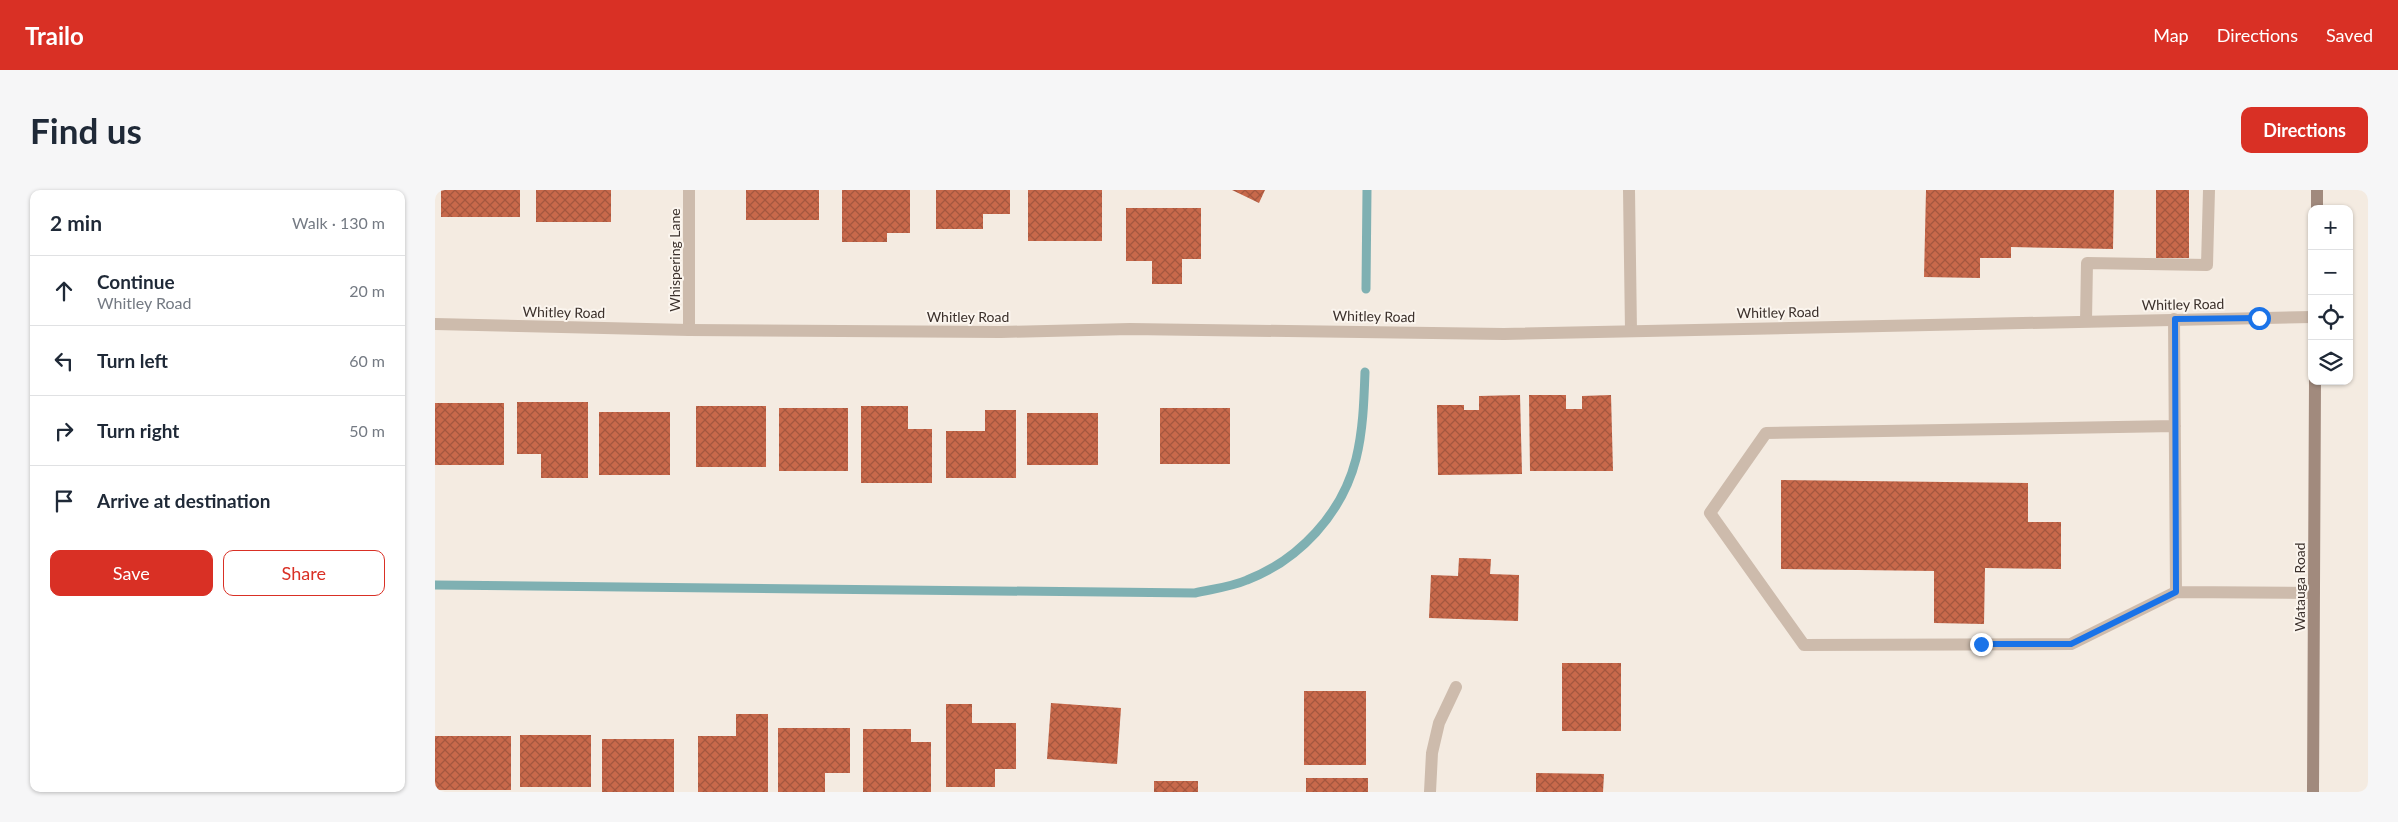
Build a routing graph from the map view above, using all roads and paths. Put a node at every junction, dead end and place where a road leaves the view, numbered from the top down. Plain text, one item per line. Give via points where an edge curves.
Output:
1 (689, 190) edge
2 (1629, 190) edge
3 (2209, 190) edge
4 (2317, 190) edge
5 (2317, 205) edge
6 (2308, 317) edge
7 (2175, 319) junction
8 (2087, 320) junction
9 (435, 324) edge
10 (689, 330) junction
11 (1631, 331) junction
12 (2315, 385) edge
13 (2175, 426) junction
14 (2176, 592) junction
15 (2314, 594) junction
16 (1456, 687) dead end
17 (1430, 792) edge
18 (2313, 792) edge

1 - 10 street, Whispering Lane
2 - 11 street
3 - 8 street via 2207,265 2087,263
4 - 5 main road
6 - 7 street, Whitley Road
7 - 8 street, Whitley Road
7 - 13 street
8 - 11 street, Whitley Road
9 - 10 street, Whitley Road
10 - 11 street, Whitley Road via 1504,334
12 - 15 main road, Watauga Road
13 - 14 street
13 - 14 street via 1766,433 1710,513 1804,645 2071,644
14 - 15 street
15 - 18 main road, Watauga Road
16 - 17 street via 1439,722 1432,754

